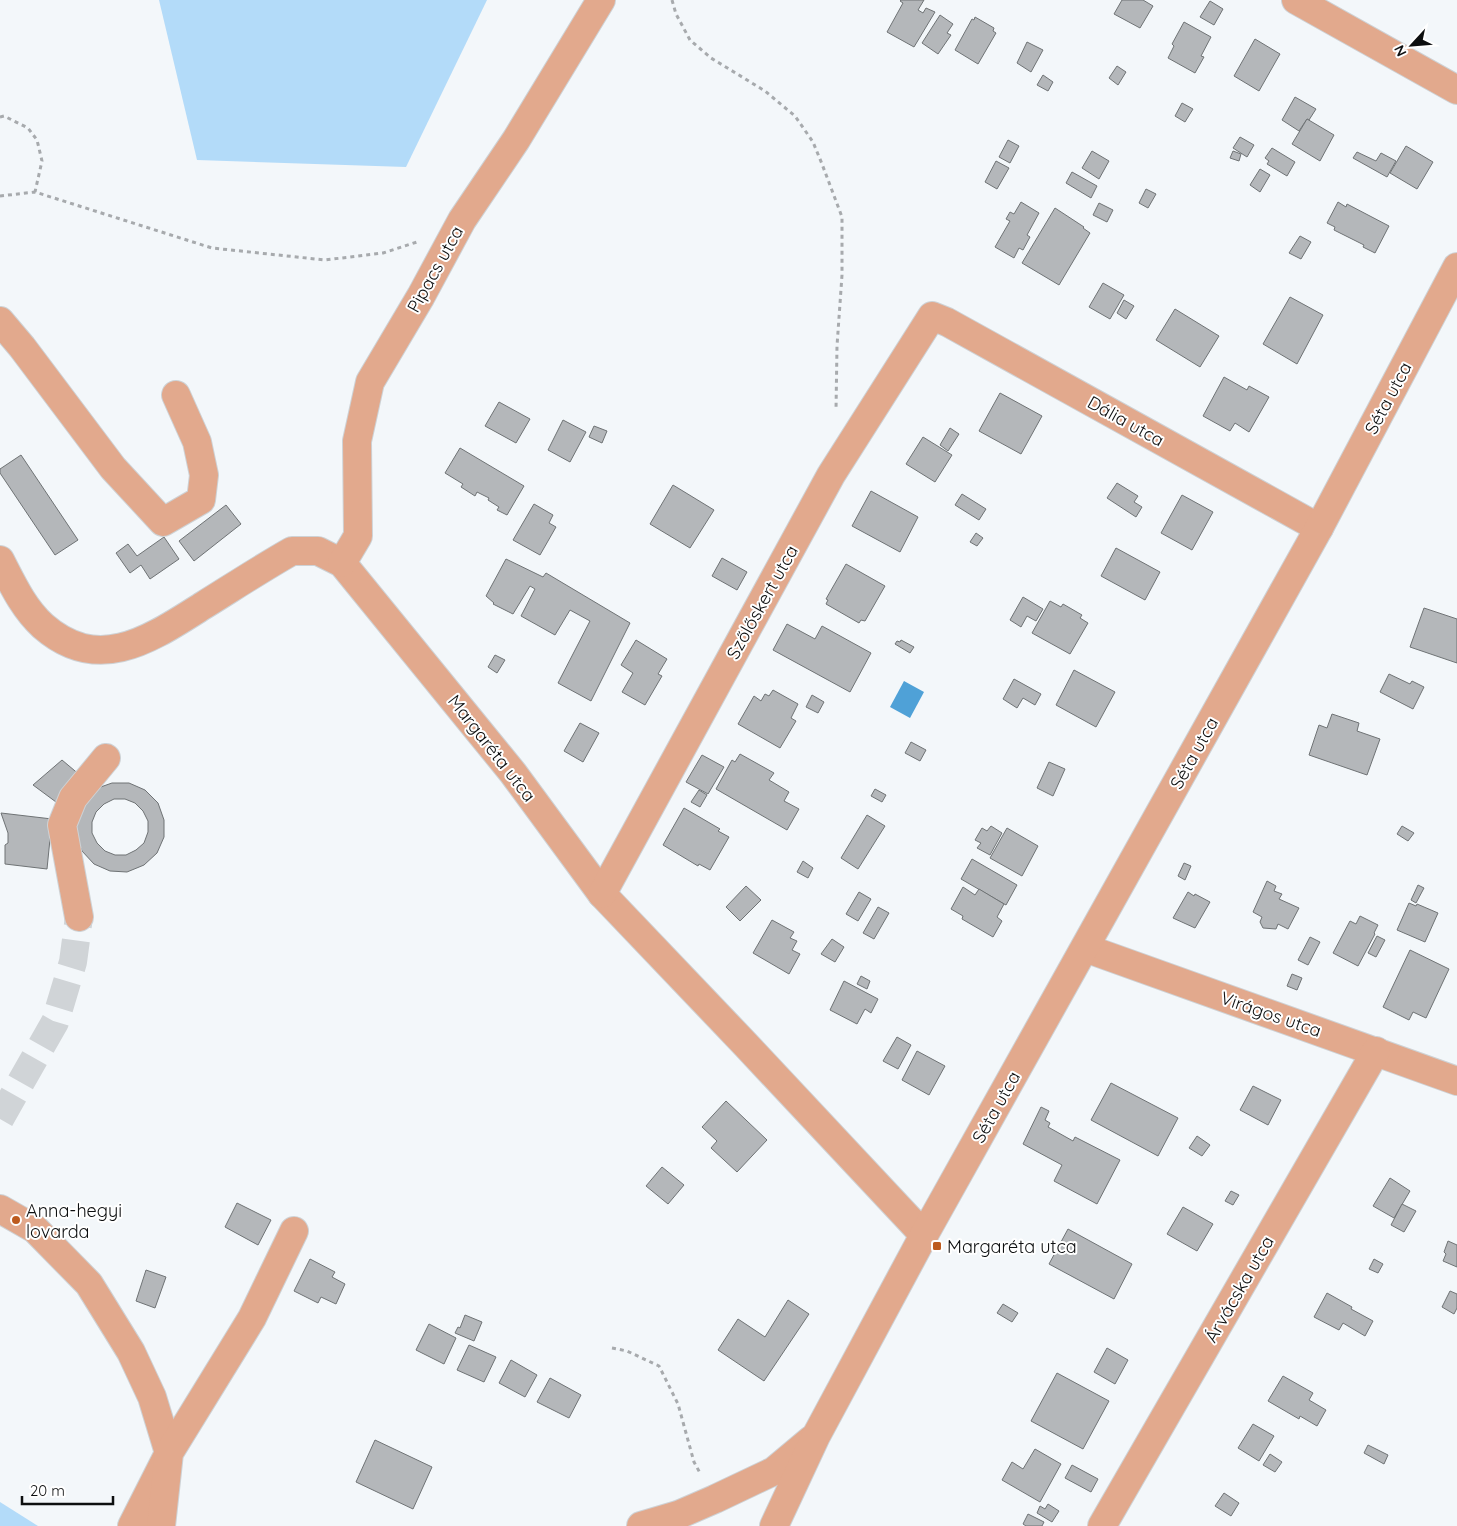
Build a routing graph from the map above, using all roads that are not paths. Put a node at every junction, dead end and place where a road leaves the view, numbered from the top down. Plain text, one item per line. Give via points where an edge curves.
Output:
1 (601, 0) edge
2 (1296, 0) edge
3 (1457, 90) edge
4 (1457, 267) edge
5 (932, 316) joint
6 (0, 321) edge
7 (176, 395) dead end
8 (1319, 528) junction
9 (0, 560) edge
10 (342, 563) junction
11 (106, 758) dead end
12 (602, 894) junction
13 (78, 917) tunnel mouth
14 (1085, 948) junction
15 (1376, 1051) junction
16 (1457, 1080) edge
17 (0, 1209) edge
18 (294, 1231) dead end
19 (924, 1235) junction
20 (816, 1436) junction
21 (168, 1453) junction
22 (132, 1526) edge
23 (161, 1526) edge
24 (641, 1526) edge
25 (774, 1526) edge
26 (1102, 1526) edge

1 - 10 street, Pipacs utca via 516,140 462,220 422,296 370,382 357,440 358,536
2 - 3 street
4 - 8 street, Séta utca
5 - 8 street, Dália utca
5 - 12 street, Szőlőskert utca via 831,475
6 - 7 street via 113,468 164,522 201,500 204,475 197,442
8 - 14 street, Séta utca
9 - 10 street, Margaréta utca via 22,600 43,626 66,643 97,650 126,647 153,637 292,551 318,551
10 - 12 street, Margaréta utca via 513,773
11 - 13 street via 73,798 62,825
12 - 19 street, Margaréta utca
14 - 15 street, Virágos utca
14 - 19 street, Séta utca
15 - 16 street, Virágos utca
15 - 26 street, Árvácska utca
17 - 21 street via 35,1229 89,1284 131,1352 152,1398
18 - 21 street via 252,1318
19 - 20 street, Séta utca
20 - 24 street via 774,1470 715,1499
20 - 25 street, Séta utca
21 - 22 street
21 - 23 street

